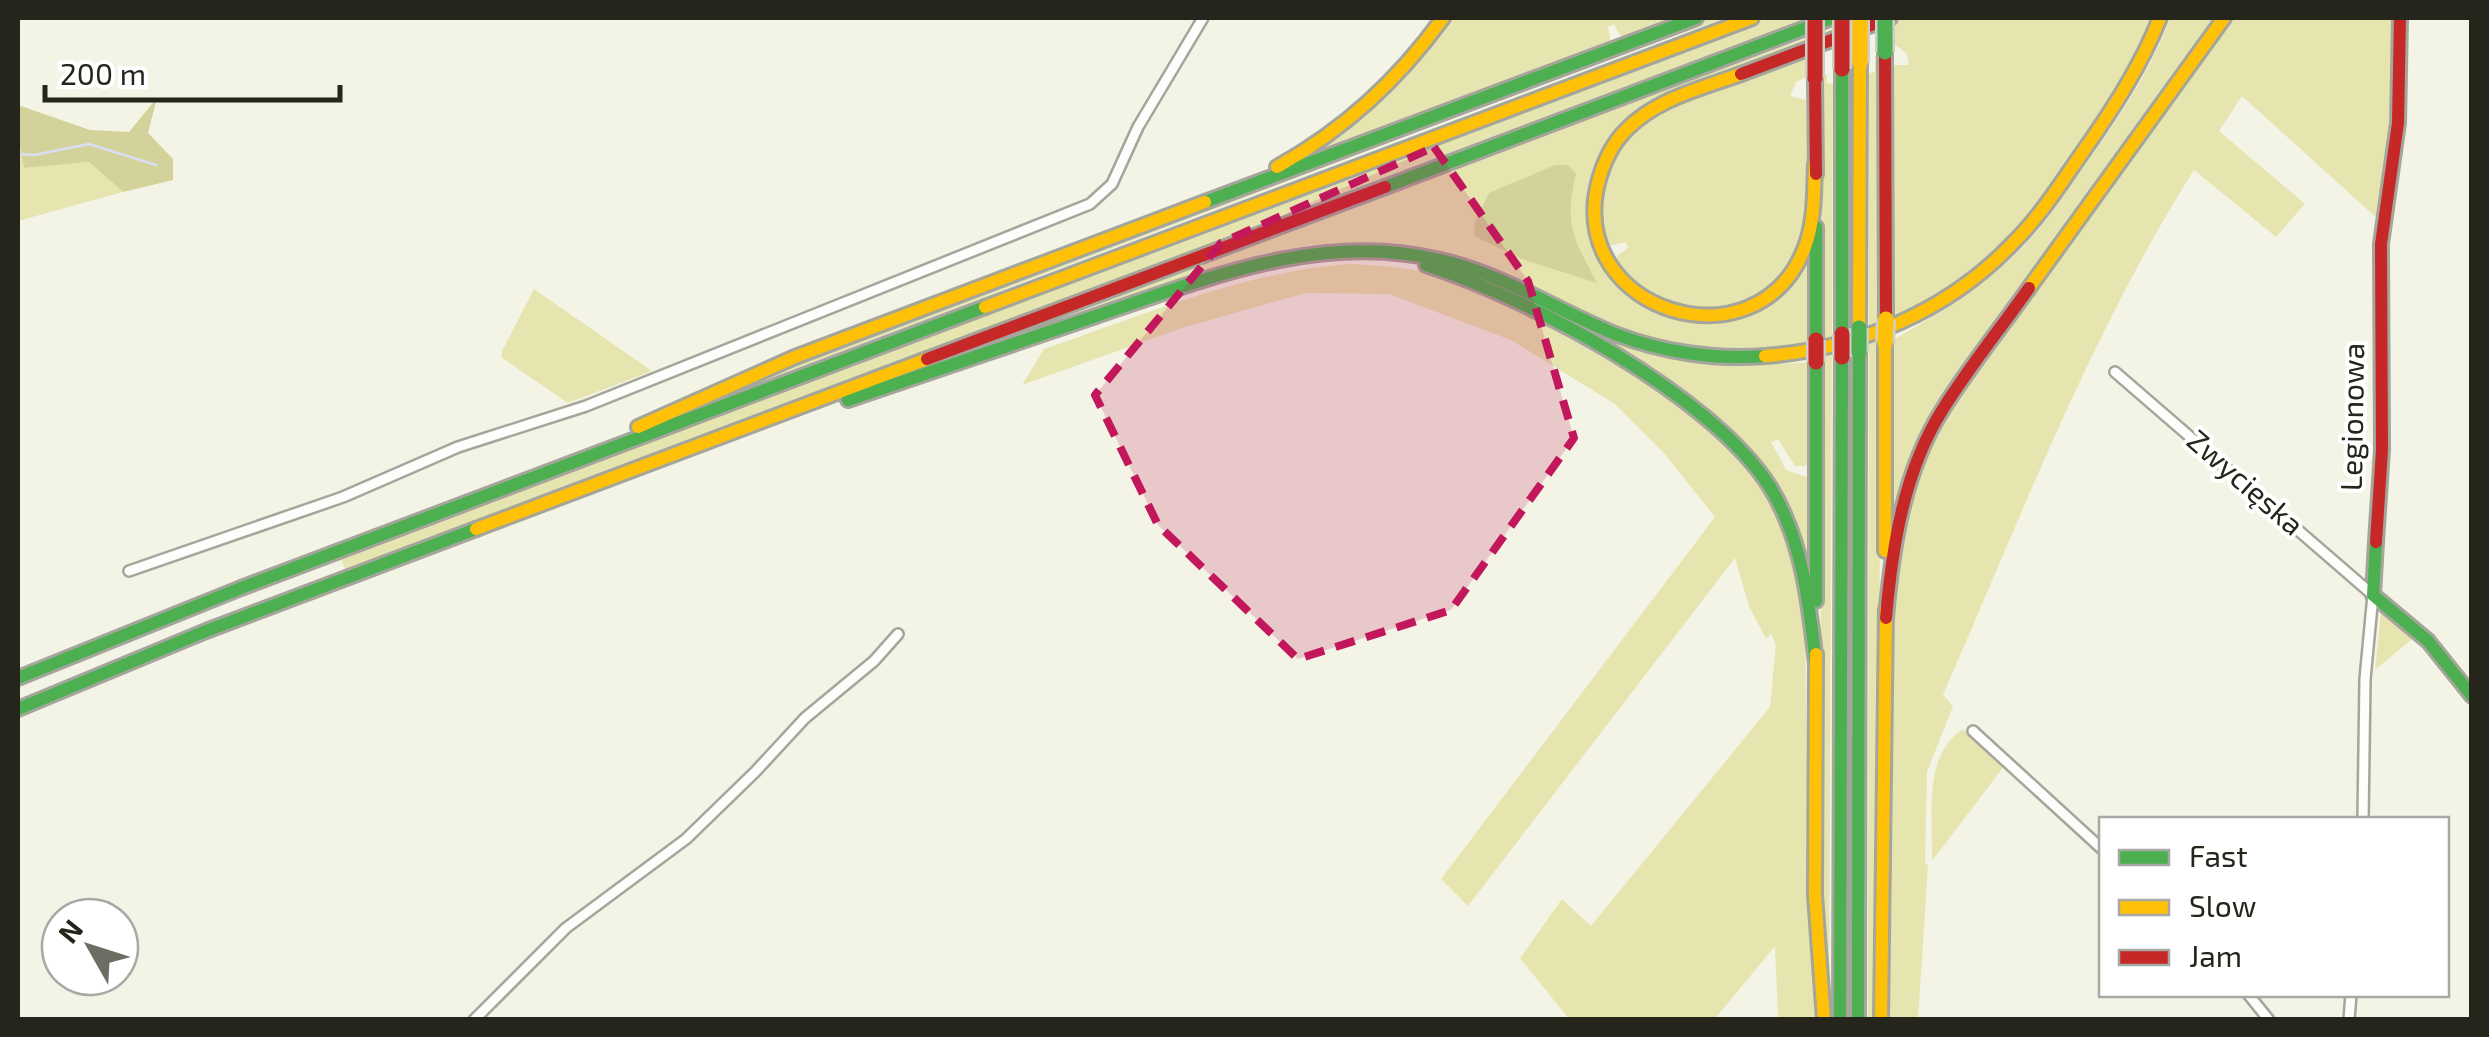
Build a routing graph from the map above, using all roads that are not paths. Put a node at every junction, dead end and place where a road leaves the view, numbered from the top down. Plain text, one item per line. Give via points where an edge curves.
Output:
1 (1203, 18) edge
2 (1443, 18) edge
3 (1696, 18) edge
4 (1752, 18) edge
5 (1815, 18) edge
6 (1832, 18) edge
7 (1842, 18) edge
8 (1860, 18) edge
9 (1888, 18) edge
10 (2160, 18) edge
11 (2224, 18) edge
12 (2400, 18) edge
13 (1816, 164) junction
14 (1224, 194) junction
15 (1353, 249) junction
16 (2115, 372) dead end
17 (776, 416) junction
18 (563, 465) junction
19 (130, 572) dead end
20 (2373, 595) junction
21 (1886, 618) junction
22 (898, 634) dead end
23 (1816, 664) junction
24 (18, 678) edge
25 (2472, 696) edge
26 (18, 709) edge
27 (1973, 732) dead end
28 (2363, 817) edge
29 (2099, 847) edge
30 (2250, 997) edge
31 (474, 1020) edge
32 (1824, 1020) edge
33 (1840, 1020) edge
34 (1858, 1020) edge
35 (1881, 1020) edge
36 (2269, 1020) edge

1 - 19 street via 1112,184 1090,204 586,406 458,447 343,497
2 - 14 main road via 1353,120
3 - 14 main road
4 - 18 main road
5 - 13 main road, bridge
6 - 17 main road
7 - 33 main road, bridge
8 - 34 main road, bridge
9 - 13 main road via 1660,104 1631,122 1597,175 1593,206 1600,246 1620,278 1660,308 1700,317 1747,308 1782,283 1802,253
9 - 21 main road, bridge
10 - 15 main road via 2121,98 2010,248 1932,308 1847,344 1758,358 1702,356 1606,330 1467,266
11 - 21 main road via 1942,410 1906,492 1892,548
12 - 20 main road, Legionowa via 2398,123 2381,244 2382,450
13 - 23 main road, bridge
14 - 18 main road via 795,357
15 - 17 main road via 1230,270 818,410
15 - 23 main road via 1484,284 1668,386 1712,419 1748,457 1786,519 1805,580
16 - 20 street, Zwycięska
17 - 26 main road
18 - 24 main road
20 - 25 main road via 2428,642
20 - 28 street, Legionowa
21 - 35 main road
22 - 31 street via 686,838 566,928
23 - 32 main road via 1815,895
27 - 29 street
30 - 36 street

